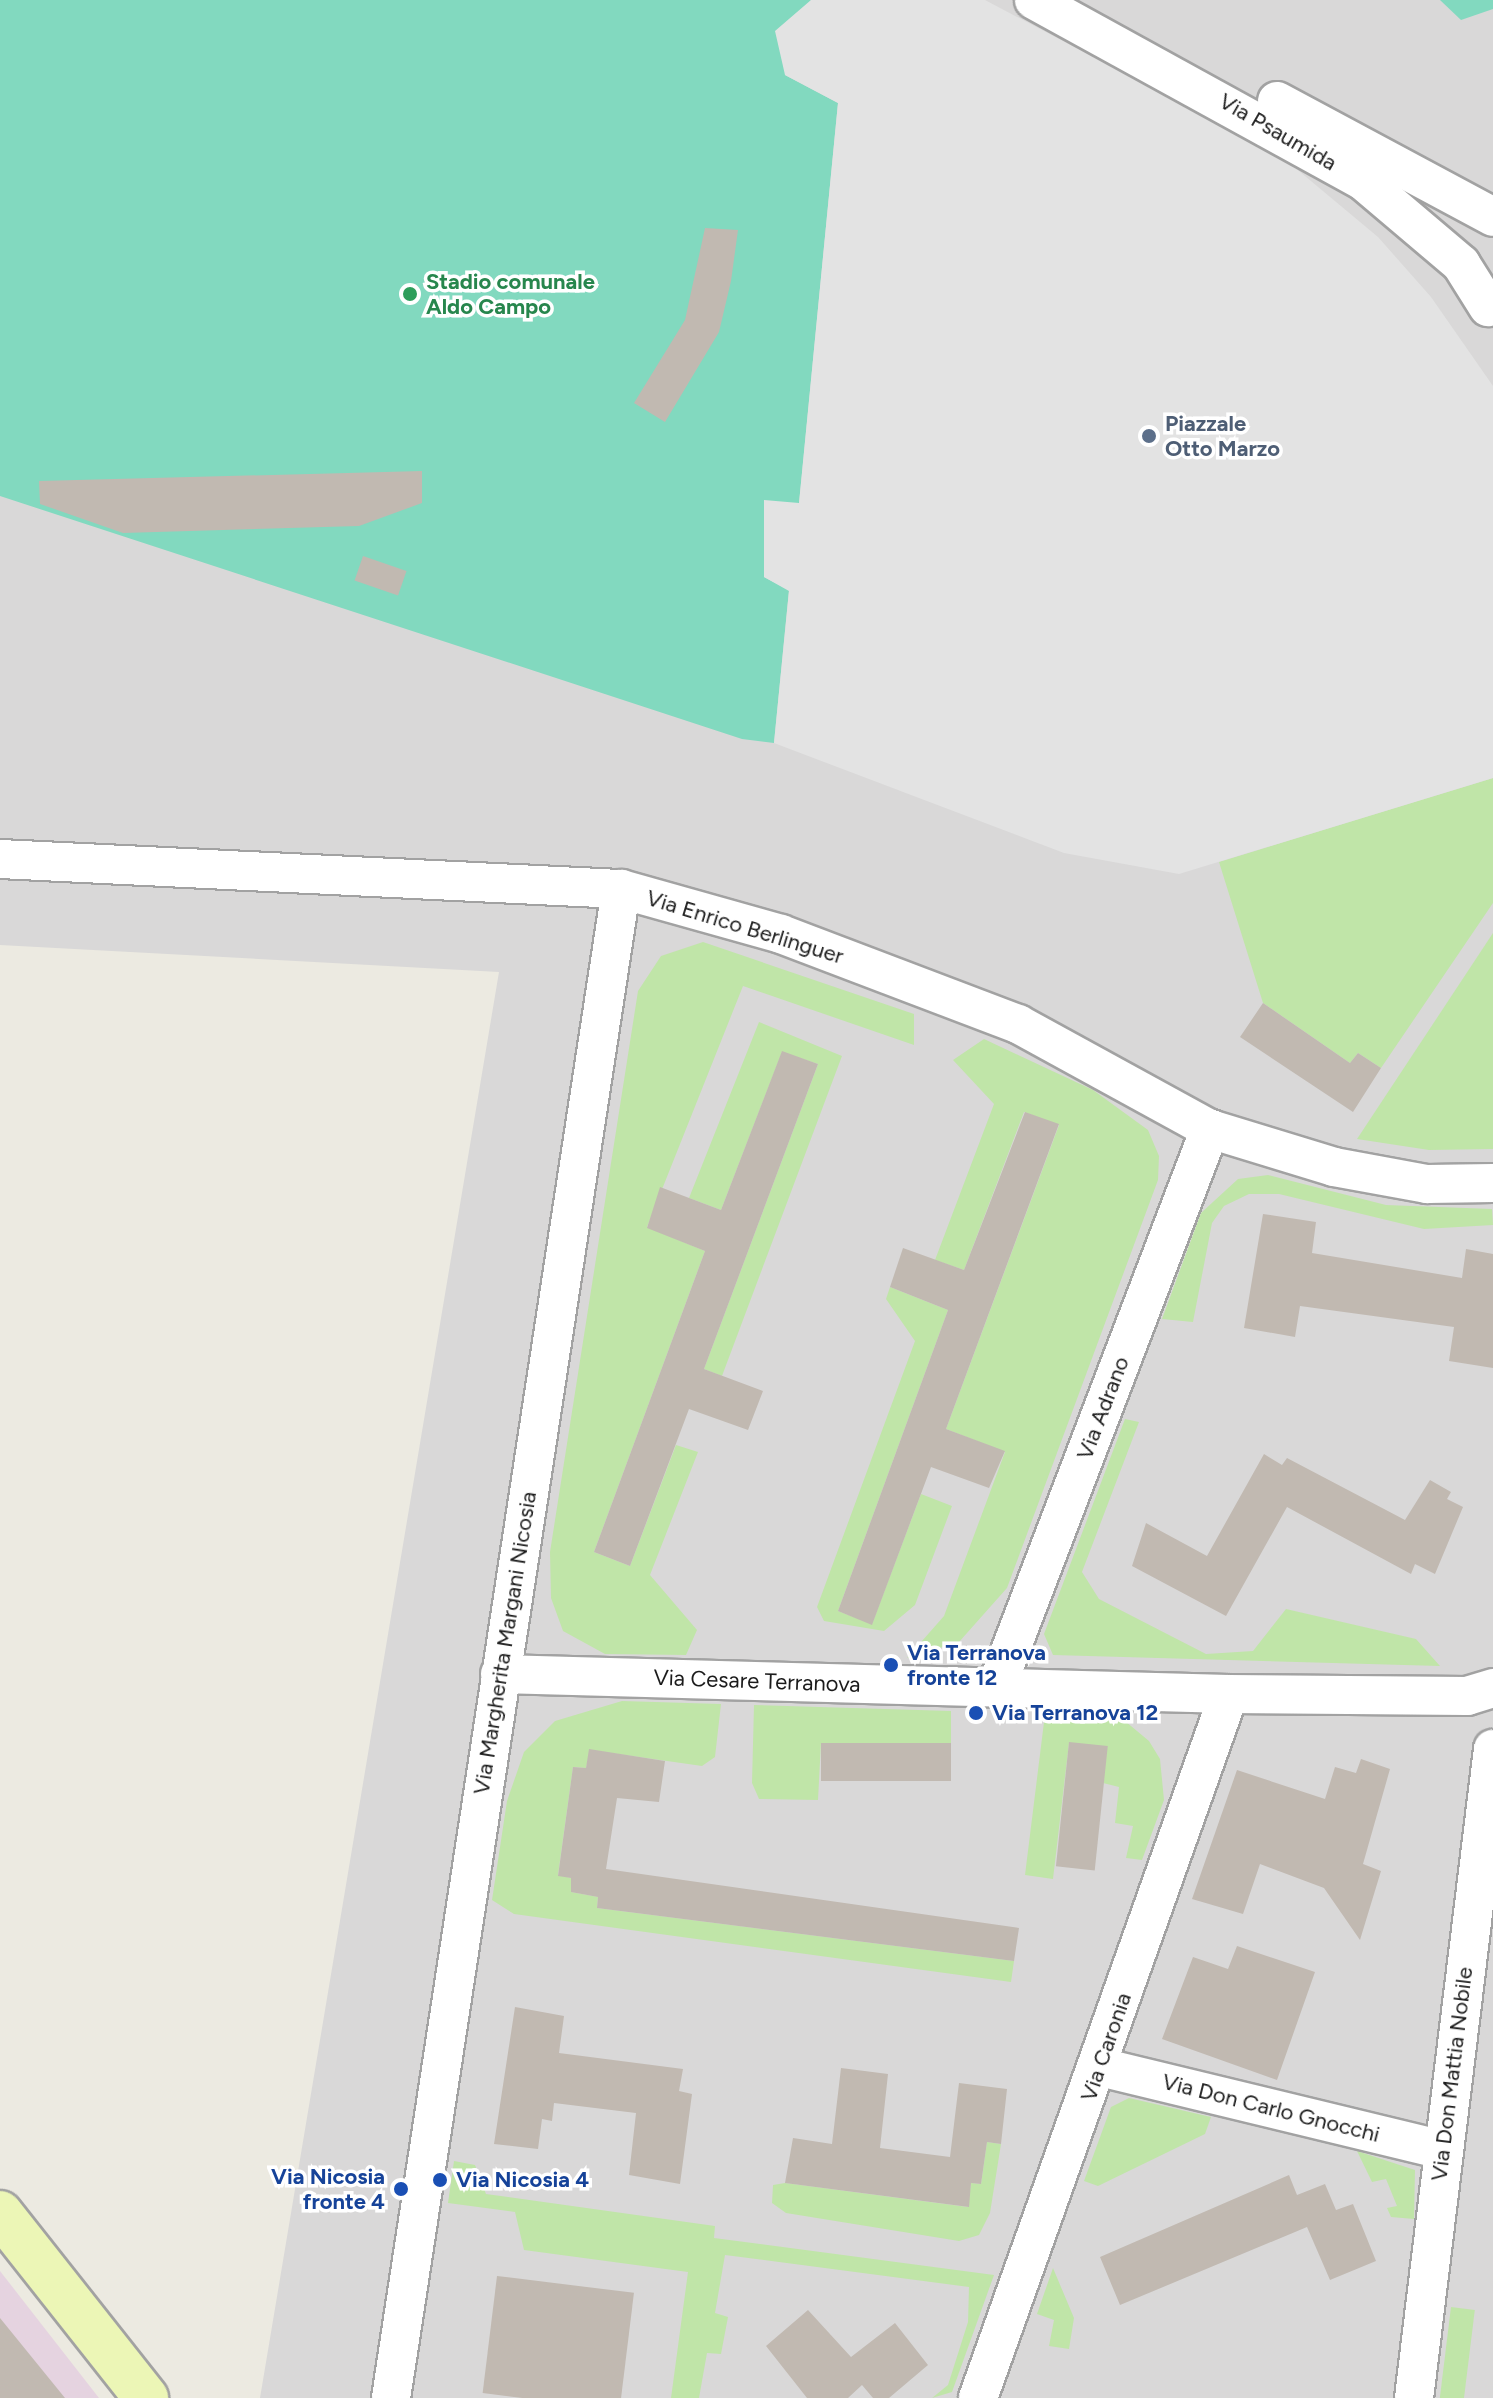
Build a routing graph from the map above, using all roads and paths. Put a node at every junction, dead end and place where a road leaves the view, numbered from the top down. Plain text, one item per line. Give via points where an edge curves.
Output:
1 (1034, 0) edge
2 (1084, 0) edge
3 (1493, 217) edge
4 (1491, 301) edge
5 (0, 859) edge
6 (621, 889) junction
7 (1210, 1129) junction
8 (1493, 1183) edge
9 (500, 1674) junction
10 (996, 1688) junction
11 (1493, 1688) edge
12 (1229, 1694) junction
13 (1493, 1749) edge
14 (1100, 2067) junction
15 (1442, 2150) junction
16 (0, 2213) edge
17 (146, 2398) edge
18 (391, 2398) edge
19 (978, 2398) edge
20 (1414, 2398) edge

1 - 4 street, Via Psaumida via 1362,180 1461,264
2 - 3 street, Via Psaumida
5 - 6 street, Via Enrico Berlinguer
6 - 7 street, Via Enrico Berlinguer via 781,934 1018,1024
6 - 9 street, Via Margherita Margani Nicosia
7 - 8 street, Via Enrico Berlinguer via 1334,1167 1427,1184
7 - 10 street, Via Adrano
9 - 10 street, Via Cesare Terranova
9 - 18 street, Via Margherita Margani Nicosia
10 - 12 street, Via Cesare Terranova
11 - 12 street, Via Cesare Terranova via 1467,1696
12 - 14 street, Via Caronia
13 - 15 street, Via Don Mattia Nobile
14 - 15 street, Via Don Carlo Gnocchi
14 - 19 street, Via Caronia
15 - 20 street, Via Don Mattia Nobile
16 - 17 street

